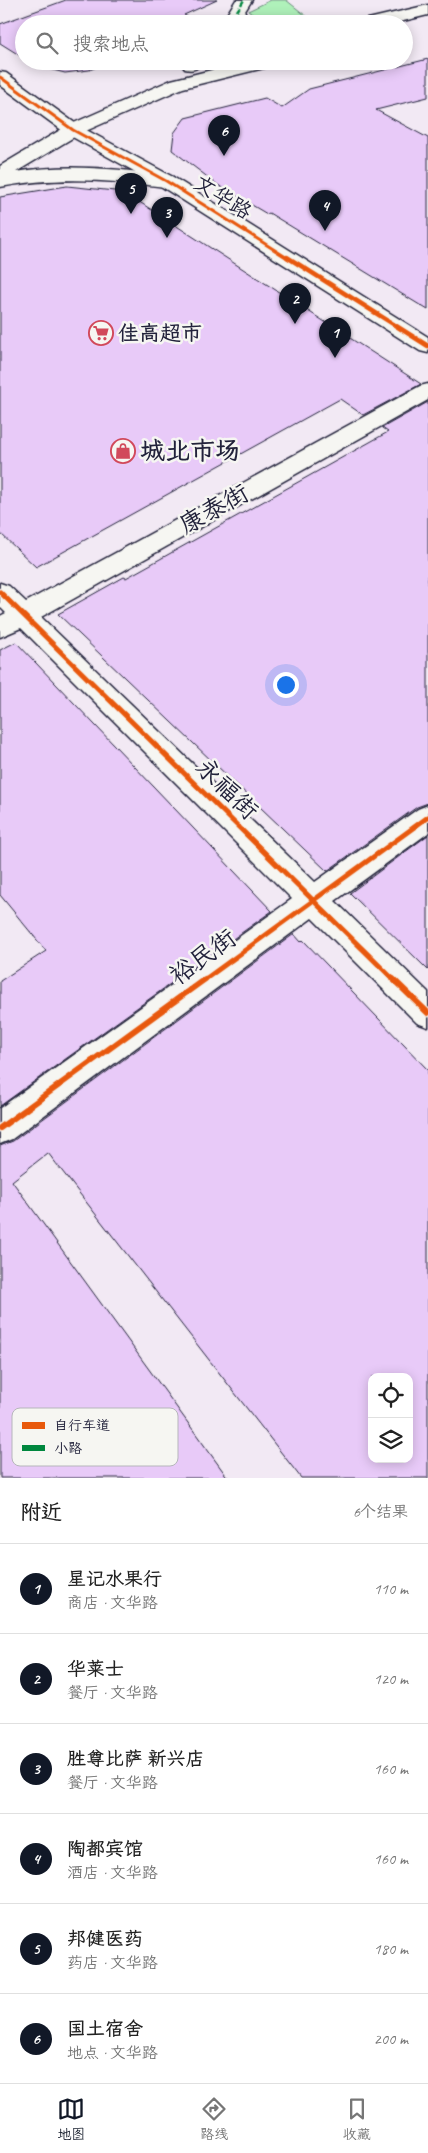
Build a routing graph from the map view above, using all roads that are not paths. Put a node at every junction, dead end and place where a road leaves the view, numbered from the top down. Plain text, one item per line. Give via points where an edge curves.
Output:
1 (244, 0) edge
2 (428, 10) edge
3 (235, 15) edge
4 (407, 15) edge
5 (428, 24) edge
6 (413, 27) edge
7 (171, 70) edge
8 (234, 70) edge
9 (0, 77) edge
10 (68, 126) junction
11 (0, 160) edge
12 (0, 174) edge
13 (166, 180) junction
14 (0, 181) edge
15 (428, 346) edge
16 (428, 391) edge
17 (0, 592) edge
18 (11, 621) edge
19 (428, 818) edge
20 (314, 901) junction
21 (428, 1013) edge
22 (0, 1128) edge

1 - 3 street
2 - 4 street
5 - 6 street
7 - 10 street
8 - 10 street via 177,84
9 - 10 street, 文华路
10 - 11 street
10 - 12 street
10 - 13 street, 文华路
13 - 14 street via 52,172
13 - 15 street, 文华路
16 - 18 street, 康泰街
17 - 18 street, 永福街
18 - 20 street, 永福街
19 - 20 street, 裕民街
20 - 21 street, 永福街
20 - 22 street, 裕民街

